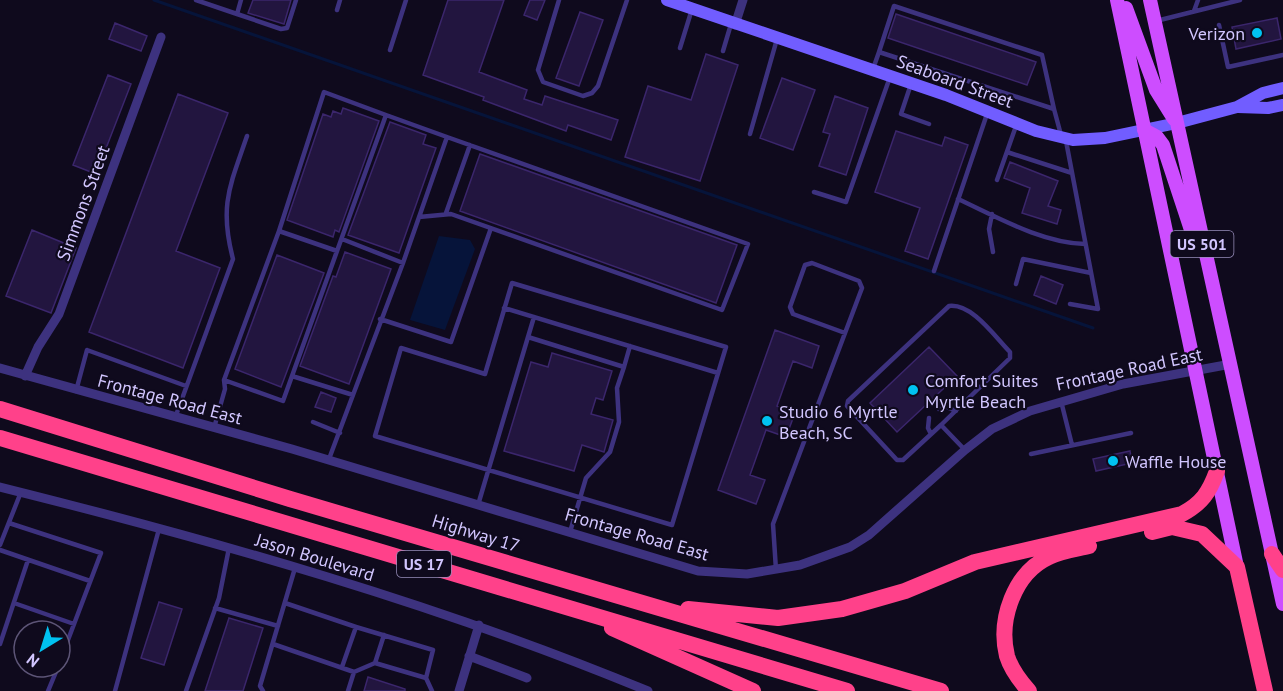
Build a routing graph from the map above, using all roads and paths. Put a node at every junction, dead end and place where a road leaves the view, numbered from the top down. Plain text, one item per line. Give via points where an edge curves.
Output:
1 (196, 0) edge
2 (241, 0) edge
3 (296, 0) edge
4 (340, 0) edge
5 (405, 0) edge
6 (559, 0) edge
7 (627, 0) edge
8 (667, 0) edge
9 (743, 0) edge
10 (1117, 0) edge
11 (1124, 0) edge
12 (1150, 0) edge
13 (1198, 0) edge
14 (1240, 0) edge
15 (692, 9) junction
16 (337, 10) dead end
17 (1193, 13) junction
18 (237, 14) junction
19 (1154, 21) junction
20 (733, 24) junction
21 (1219, 25) dead end
22 (161, 37) dead end
23 (777, 39) junction
24 (680, 48) dead end
25 (390, 50) dead end
26 (723, 51) dead end
27 (879, 52) junction
28 (1283, 55) edge
29 (873, 71) junction
30 (890, 77) junction
31 (911, 84) junction
32 (1283, 88) edge
33 (1283, 105) edge
34 (1237, 107) junction
35 (1054, 109) junction
36 (987, 111) junction
37 (386, 115) junction
38 (1017, 123) junction
39 (1177, 123) junction
40 (929, 124) dead end
41 (1144, 130) junction
42 (750, 134) dead end
43 (247, 136) dead end
44 (447, 137) junction
45 (1064, 138) junction
46 (471, 145) junction
47 (1007, 152) junction
48 (1072, 172) junction
49 (997, 180) dead end
50 (814, 192) dead end
51 (958, 200) junction
52 (446, 213) junction
53 (992, 214) junction
54 (419, 217) junction
55 (491, 228) junction
56 (279, 231) junction
57 (342, 239) junction
58 (1085, 244) junction
59 (337, 251) junction
60 (993, 252) dead end
61 (403, 263) junction
62 (933, 271) dead end
63 (1091, 273) junction
64 (1211, 280) junction
65 (1016, 284) dead end
66 (1070, 304) dead end
67 (504, 308) junction
68 (534, 317) junction
69 (380, 319) junction
70 (845, 333) junction
71 (528, 338) junction
72 (630, 346) junction
73 (1231, 364) junction
74 (624, 367) junction
75 (0, 368) edge
76 (1195, 371) junction
77 (718, 373) junction
78 (25, 376) junction
79 (292, 376) junction
80 (224, 380) junction
81 (186, 386) junction
82 (76, 391) junction
83 (353, 395) junction
84 (1061, 400) junction
85 (0, 409) edge
86 (939, 409) dead end
87 (956, 411) junction
88 (175, 418) junction
89 (929, 418) dead end
90 (313, 422) dead end
91 (941, 425) junction
92 (214, 428) junction
93 (340, 433) junction
94 (1131, 433) dead end
95 (931, 434) junction
96 (0, 438) edge
97 (1072, 445) junction
98 (964, 450) junction
99 (1031, 454) dead end
100 (328, 460) junction
101 (489, 469) junction
102 (1217, 471) junction
103 (0, 487) edge
104 (21, 492) junction
105 (580, 496) junction
106 (478, 505) junction
107 (9, 523) junction
108 (159, 529) junction
109 (570, 532) junction
110 (0, 545) edge
111 (229, 548) junction
112 (0, 550) edge
113 (1272, 554) junction
114 (28, 560) junction
115 (1237, 567) junction
116 (295, 568) junction
117 (776, 570) junction
118 (1283, 570) edge
119 (90, 581) junction
120 (14, 603) junction
121 (285, 603) junction
122 (1283, 604) edge
123 (648, 605) junction
124 (568, 607) junction
125 (215, 608) junction
126 (74, 624) junction
127 (479, 625) junction
128 (278, 626) junction
129 (356, 627) junction
130 (72, 629) edge
131 (384, 635) junction
132 (0, 644) edge
133 (273, 644) junction
134 (469, 656) junction
135 (375, 663) junction
136 (342, 667) junction
137 (354, 672) junction
138 (426, 678) junction
139 (527, 678) dead end
140 (115, 691) edge
141 (186, 691) edge
142 (263, 691) edge
143 (348, 691) edge
144 (432, 691) edge
145 (459, 691) edge
146 (648, 691) edge
147 (753, 691) edge
148 (847, 691) edge
149 (941, 691) edge
150 (1029, 691) edge
151 (1265, 691) edge

1 - 18 lane
2 - 18 lane
3 - 18 lane via 284,29
4 - 16 lane
5 - 25 lane
6 - 7 lane via 539,76 543,82 583,96 598,86
8 - 15 street, Seaboard Street
9 - 20 street
10 - 41 main road, US 501
11 - 39 main road via 1155,90
12 - 19 main road, US 501
13 - 17 lane
14 - 17 lane via 1207,6
15 - 20 street, Seaboard Street
15 - 24 lane
17 - 19 lane
19 - 39 main road, US 501
20 - 23 street, Seaboard Street
20 - 26 lane
21 - 28 lane via 1228,67
22 - 78 street, Simmons Street via 59,314
23 - 29 street, Seaboard Street
23 - 42 lane
27 - 29 lane
27 - 35 lane
27 - 35 lane via 894,6 1042,55
29 - 30 street, Seaboard Street
30 - 31 street, Seaboard Street
30 - 50 lane via 846,202
31 - 36 street, Seaboard Street
31 - 40 lane via 901,114
32 - 34 street, Seaboard Street via 1263,93
33 - 34 street, Seaboard Street
34 - 39 street, Seaboard Street
35 - 45 lane
36 - 38 street, Seaboard Street
36 - 51 lane
37 - 44 lane
37 - 56 lane via 324,92
37 - 57 lane
38 - 45 street, Seaboard Street
38 - 47 lane
39 - 41 street, Seaboard Street
39 - 64 main road, US 501
41 - 45 street, Seaboard Street via 1091,140
41 - 64 main road via 1157,137 1167,154 1190,229
41 - 76 main road, US 501
43 - 81 lane via 226,196 227,234 233,259
44 - 46 lane
44 - 54 lane
45 - 48 lane
46 - 52 lane
46 - 55 lane via 748,244 722,310
47 - 48 lane
47 - 49 lane
48 - 58 lane
51 - 53 lane
51 - 62 lane
52 - 54 lane
52 - 55 lane
53 - 58 lane via 1068,244
53 - 60 lane via 989,229
54 - 61 lane
55 - 69 lane via 451,342
56 - 59 lane
56 - 80 lane
57 - 59 lane
57 - 61 lane
58 - 63 lane
59 - 79 lane
61 - 69 lane
63 - 65 lane via 1023,259
63 - 66 lane via 1098,309
64 - 73 main road, US 501
67 - 68 lane
67 - 77 lane via 512,283 703,341 726,348
67 - 101 lane via 485,374 401,348 375,436
68 - 71 lane
68 - 72 lane
69 - 83 lane
70 - 70 lane via 862,288 859,281 812,263 805,265 790,307 793,314
70 - 117 lane via 773,524
71 - 74 lane
71 - 101 lane
72 - 74 lane
72 - 77 lane
73 - 76 street, Frontage Road East
73 - 113 main road, US 501
74 - 105 lane via 617,388 619,422 610,452 586,478
75 - 78 street, Frontage Road East
76 - 84 street, Frontage Road East
76 - 102 main road, US 501
77 - 105 lane via 672,525
78 - 82 street, Frontage Road East
79 - 80 lane via 283,401
79 - 83 lane
80 - 92 lane
81 - 82 lane via 87,350
81 - 88 lane
82 - 88 street, Frontage Road East
83 - 93 lane
84 - 97 lane
84 - 98 street, Frontage Road East via 992,429
85 - 123 highway, Highway 17 / US 17
86 - 87 lane via 944,406
87 - 91 lane
87 - 95 lane via 1010,358 1010,352 967,309 949,306 848,401 849,411 897,460 903,460
88 - 92 street, Frontage Road East
89 - 95 lane
90 - 93 lane
91 - 95 lane
91 - 98 lane
92 - 100 street, Frontage Road East
93 - 100 lane
94 - 97 lane
96 - 124 highway, US 17
97 - 99 lane
98 - 117 street, Frontage Road East via 869,535 850,547
100 - 106 street, Frontage Road East
101 - 105 lane
101 - 106 lane
102 - 115 main road, US 501
102 - 123 highway via 1208,495 1182,514 975,562 905,591 842,609 778,618
103 - 104 street, Jason Boulevard
104 - 107 lane
104 - 108 street, Jason Boulevard
105 - 109 lane
106 - 109 street, Frontage Road East
107 - 110 lane
107 - 119 lane via 101,553
108 - 111 street, Jason Boulevard
108 - 140 lane
109 - 117 street, Frontage Road East via 698,571 747,574
111 - 116 street, Jason Boulevard
111 - 125 lane
112 - 114 lane
113 - 118 highway
113 - 122 main road, US 501
114 - 119 lane
114 - 120 lane
115 - 150 highway via 1202,534 1172,528 1049,556 1019,582 1006,623 1007,657
115 - 151 highway, US 501
116 - 121 lane
116 - 127 street, Jason Boulevard
119 - 126 lane
120 - 126 lane
120 - 132 lane
121 - 128 lane
121 - 129 lane
123 - 149 highway, Highway 17 / US 17
124 - 147 highway
124 - 148 highway, US 17
125 - 128 lane
125 - 141 lane
126 - 130 lane
127 - 134 street
127 - 146 street, Jason Boulevard
128 - 133 lane
129 - 131 lane
129 - 136 lane
131 - 135 lane
131 - 138 lane via 433,650
133 - 136 lane
133 - 142 lane via 260,686
134 - 139 street
134 - 145 street
135 - 137 lane
135 - 138 lane
136 - 137 lane
137 - 143 lane
138 - 144 lane

